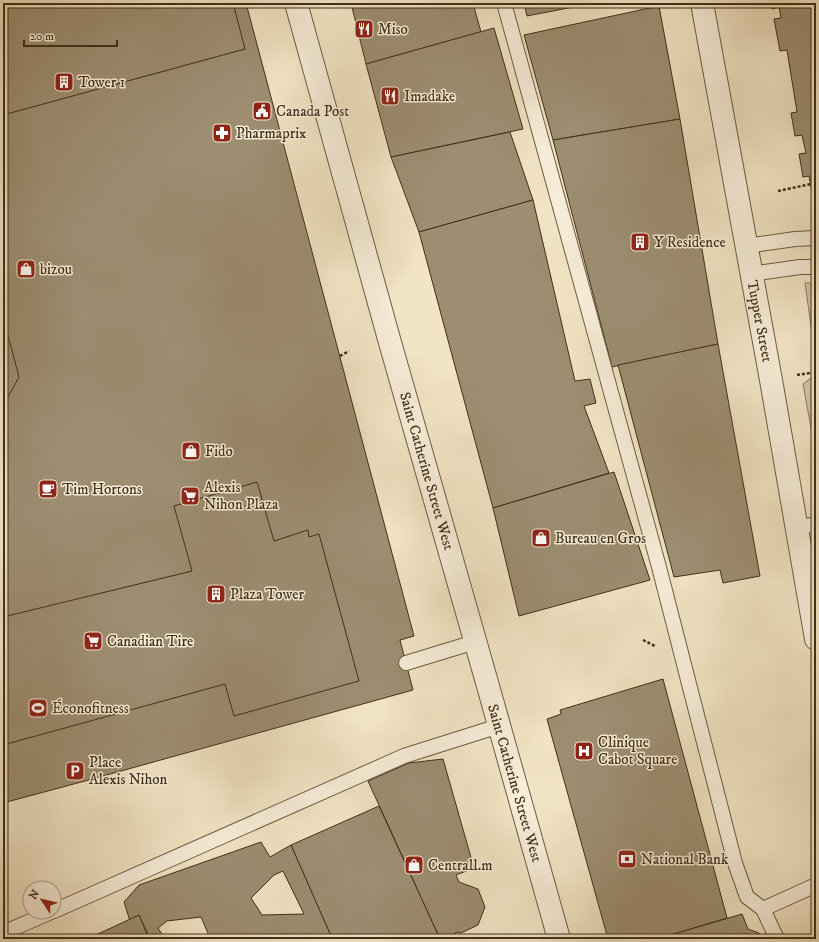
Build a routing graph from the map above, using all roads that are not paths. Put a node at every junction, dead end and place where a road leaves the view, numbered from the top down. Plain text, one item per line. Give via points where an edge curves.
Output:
1 (296, 3) edge
2 (504, 3) edge
3 (702, 3) edge
4 (816, 238) edge
5 (746, 246) junction
6 (816, 267) edge
7 (751, 274) junction
8 (806, 526) edge
9 (808, 555) edge
10 (816, 639) edge
11 (475, 642) junction
12 (406, 663) dead end
13 (499, 726) junction
14 (816, 885) edge
15 (62, 907) edge
16 (764, 909) junction
17 (34, 920) edge
18 (3, 934) edge
19 (559, 939) edge
20 (777, 939) edge

1 - 11 street, Saint Catherine Street West
2 - 16 lane via 659,567 735,863 747,897
3 - 5 street, Tupper Street
4 - 5 lane
5 - 7 street, Tupper Street
6 - 7 lane
7 - 8 street, Tupper Street via 771,380
8 - 9 street, Tupper Street
9 - 10 street, Tupper Street
11 - 12 lane
11 - 13 street, Saint Catherine Street West
13 - 15 lane via 404,756
13 - 19 street, Saint Catherine Street West
14 - 16 lane
16 - 20 lane
17 - 18 lane

